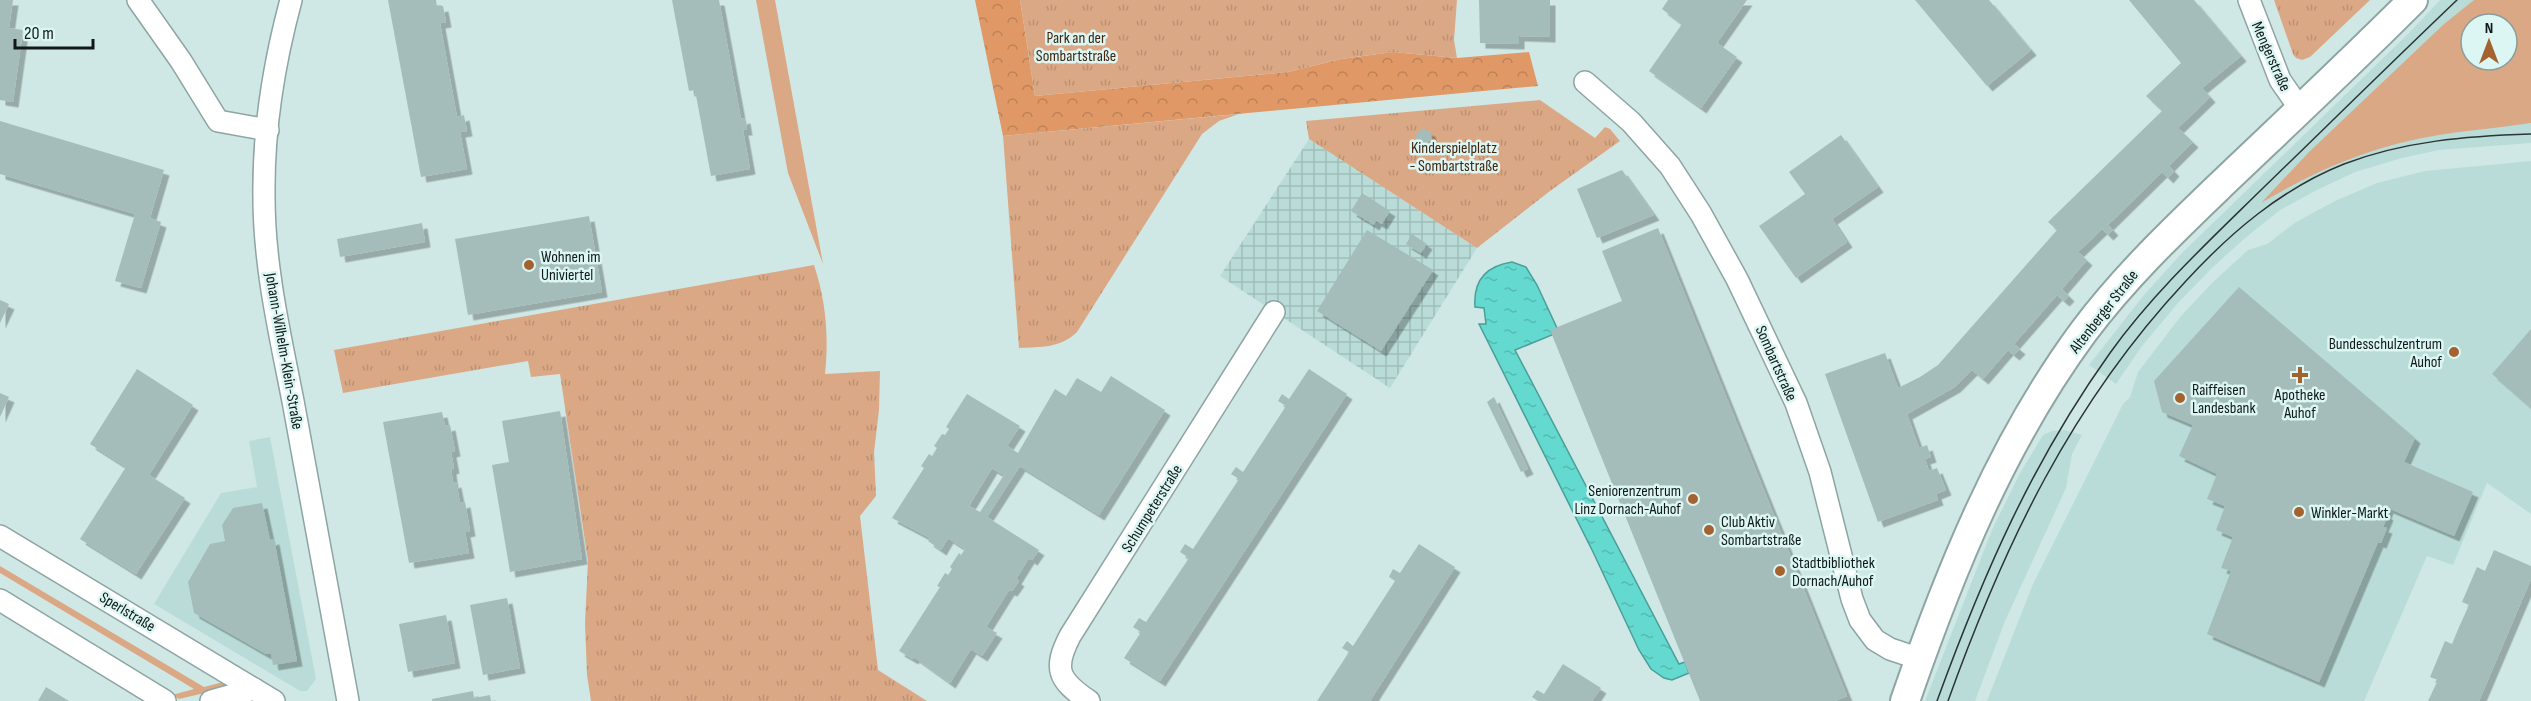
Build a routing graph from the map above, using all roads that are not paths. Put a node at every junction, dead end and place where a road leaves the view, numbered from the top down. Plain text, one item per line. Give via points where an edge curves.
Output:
1 (138, 0) edge
2 (291, 0) edge
3 (2249, 0) edge
4 (2413, 0) edge
5 (1585, 82) dead end
6 (2300, 109) junction
7 (268, 130) junction
8 (1274, 312) dead end
9 (0, 536) edge
10 (0, 600) edge
11 (1920, 659) junction
12 (254, 689) junction
13 (165, 701) edge
14 (211, 701) edge
15 (274, 701) edge
16 (348, 701) edge
17 (1089, 701) edge
18 (1905, 701) edge

1 - 7 street via 218,121
2 - 7 street, Johann-Wilhelm-Klein-Straße
3 - 6 street, Mengerstraße via 2280,80
4 - 6 street, Altenberger Straße
5 - 11 street, Sombartstraße via 1631,122 1670,166 1701,214 1796,403 1820,472 1860,620 1875,639 1890,649
6 - 11 street, Altenberger Straße via 2141,264 2083,332 1993,482
7 - 16 street, Johann-Wilhelm-Klein-Straße via 264,198 275,301
8 - 17 street, Schumpeterstraße via 1060,656 1059,670 1064,681
9 - 12 street, Sperlstraße
10 - 13 street
11 - 18 street, Altenberger Straße
12 - 14 street
12 - 15 street, Sperlstraße

